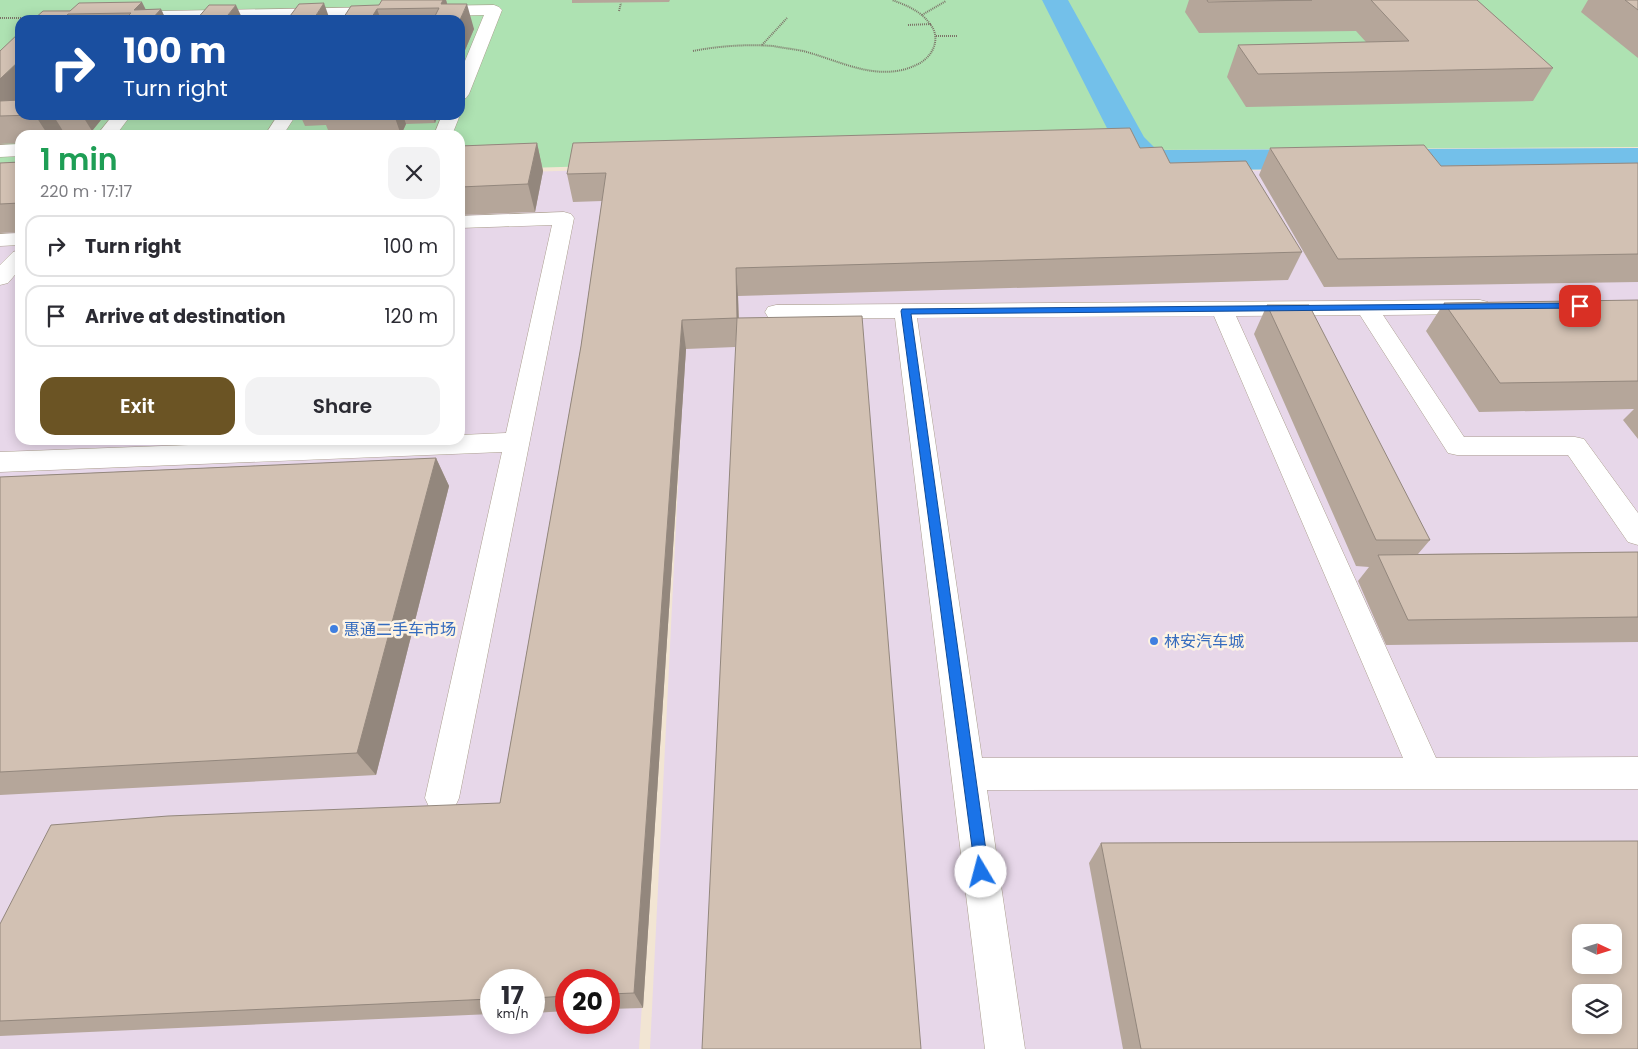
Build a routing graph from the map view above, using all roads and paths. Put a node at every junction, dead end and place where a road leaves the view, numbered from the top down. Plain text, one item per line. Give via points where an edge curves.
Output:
1 (892, 0) edge
2 (946, 1) edge
3 (621, 3) dead end
4 (619, 11) dead end
5 (399, 12) dead end
6 (418, 12) dead end
7 (922, 14) junction
8 (362, 15) edge
9 (787, 18) dead end
10 (930, 24) junction
11 (908, 25) dead end
12 (936, 36) junction
13 (958, 36) dead end
14 (762, 46) junction
15 (693, 51) dead end
16 (465, 82) edge
17 (118, 120) edge
18 (110, 130) edge
19 (15, 150) edge
20 (0, 151) edge
21 (465, 222) edge
22 (15, 239) edge
23 (0, 240) edge
24 (15, 262) edge
25 (0, 278) edge
26 (1502, 307) edge
27 (1367, 308) junction
28 (1222, 309) junction
29 (906, 311) junction
30 (776, 312) dead end
31 (517, 442) junction
32 (465, 444) edge
33 (439, 445) edge
34 (0, 462) edge
35 (1638, 534) edge
36 (1426, 773) junction
37 (1638, 773) edge
38 (968, 774) junction
39 (442, 798) dead end
40 (1005, 1049) edge

1 - 7 path
2 - 7 path
3 - 4 path
5 - 8 lane
6 - 16 lane via 494,10
7 - 10 path
9 - 14 path
10 - 11 path
10 - 12 path
12 - 13 path
12 - 14 path via 931,54 920,64 903,71 889,72 871,72 803,52
14 - 15 path via 729,45
17 - 18 lane
19 - 20 lane
21 - 31 lane via 564,218
22 - 23 lane
24 - 25 lane
26 - 27 lane
27 - 28 lane
27 - 35 lane via 1457,446 1575,446
28 - 29 lane
28 - 36 lane
29 - 30 lane
29 - 38 lane
31 - 32 lane
31 - 39 lane
33 - 34 lane
36 - 37 lane
36 - 38 lane
38 - 40 lane

